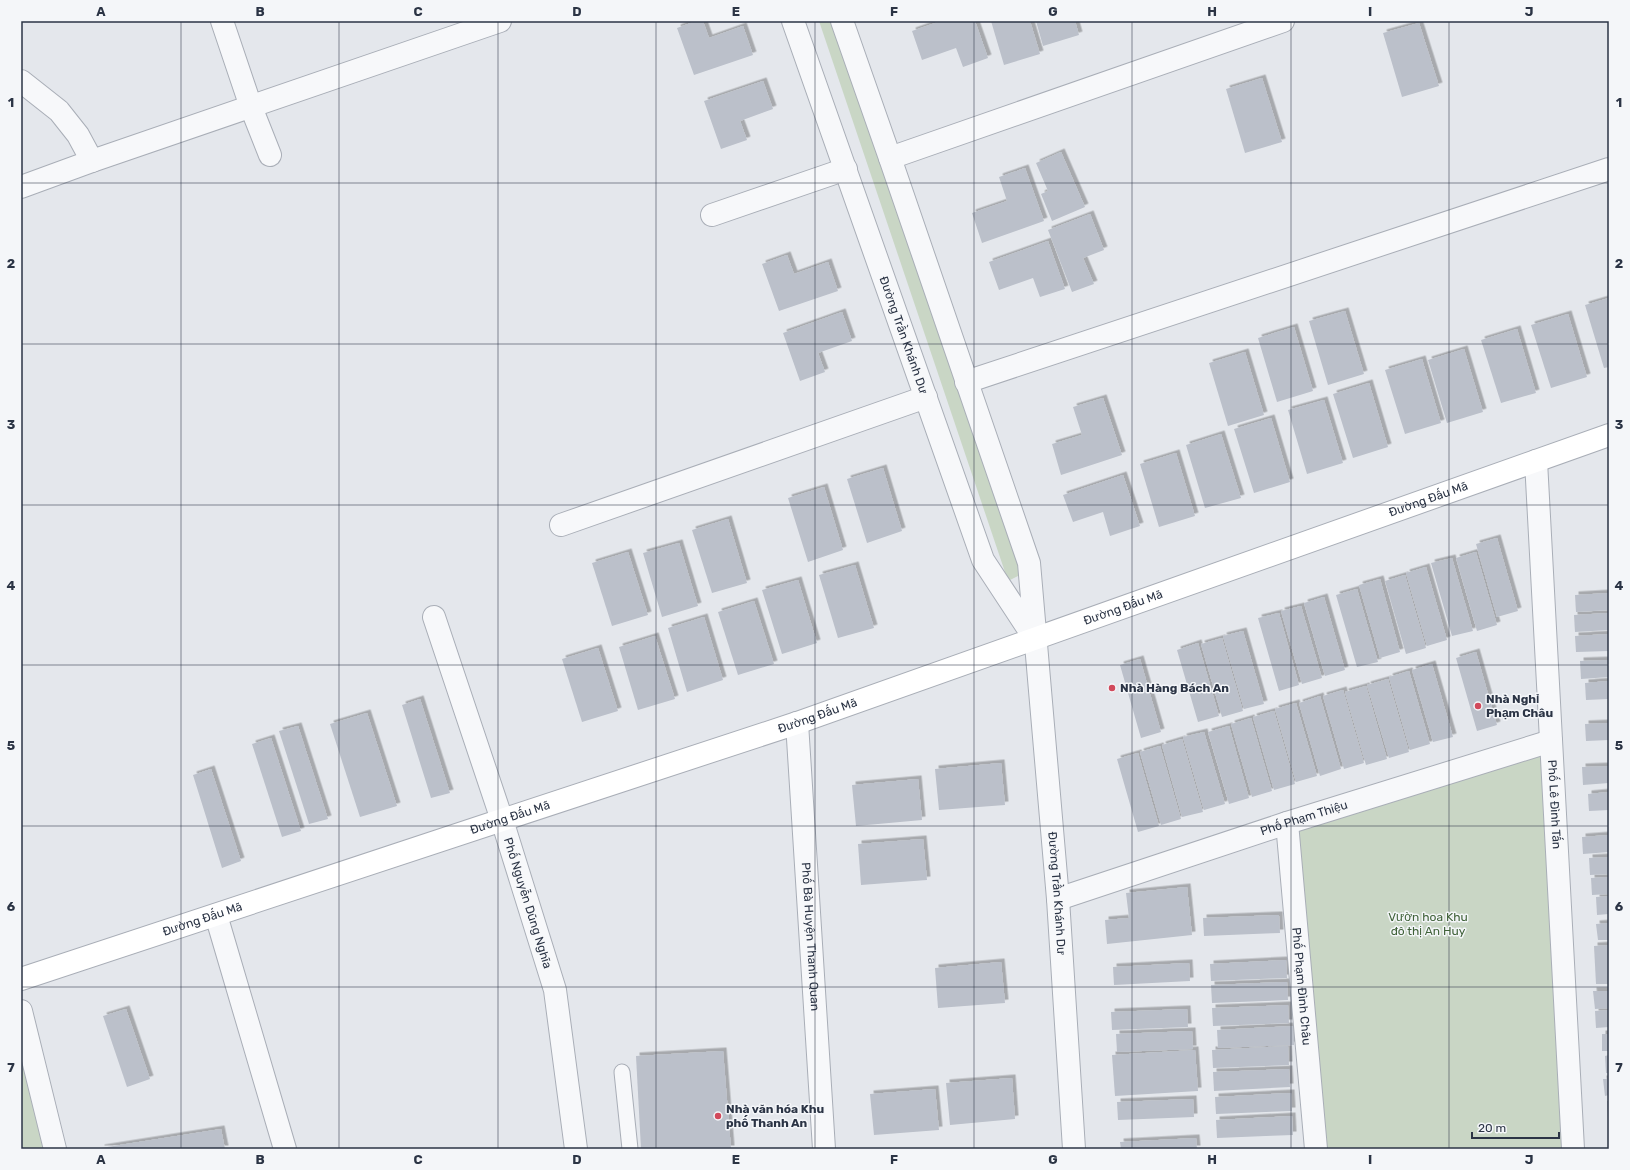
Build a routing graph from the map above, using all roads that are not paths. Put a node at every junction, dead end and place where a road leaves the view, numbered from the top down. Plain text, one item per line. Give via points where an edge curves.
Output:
1 (222, 21) edge
2 (500, 21) edge
3 (793, 21) edge
4 (842, 21) edge
5 (1283, 21) edge
6 (21, 81) edge
7 (251, 106) junction
8 (270, 155) dead end
9 (890, 158) junction
10 (92, 161) junction
11 (846, 169) junction
12 (1609, 169) edge
13 (21, 187) edge
14 (712, 215) dead end
15 (966, 382) junction
16 (926, 397) junction
17 (1609, 434) edge
18 (1536, 461) junction
19 (561, 525) dead end
20 (434, 617) dead end
21 (1035, 639) junction
22 (797, 723) junction
23 (1550, 741) junction
24 (502, 820) junction
25 (1287, 823) junction
26 (1058, 899) junction
27 (216, 915) junction
28 (21, 979) edge
29 (21, 1011) edge
30 (622, 1072) dead end
31 (55, 1149) edge
32 (285, 1149) edge
33 (576, 1149) edge
34 (630, 1149) edge
35 (824, 1149) edge
36 (1074, 1149) edge
37 (1316, 1149) edge
38 (1573, 1149) edge

1 - 7 street
2 - 7 street
3 - 11 street, Đường Trần Khánh Dư
4 - 9 street, Đường Trần Khánh Dư
5 - 9 street
6 - 10 street via 59,111 78,135
7 - 8 street
7 - 10 street
9 - 15 street, Đường Trần Khánh Dư
10 - 13 street
11 - 14 street
11 - 16 street, Đường Trần Khánh Dư
12 - 15 street
15 - 21 street, Đường Trần Khánh Dư via 1029,563
16 - 19 street
16 - 21 street, Đường Trần Khánh Dư via 984,560
17 - 18 street, Đường Đấu Mã
18 - 21 street, Đường Đấu Mã
18 - 23 street, Phố Lê Đình Tấn
20 - 24 street, Phố Nguyễn Dũng Nghĩa
21 - 22 street, Đường Đấu Mã
21 - 26 street, Đường Trần Khánh Dư
22 - 24 street, Đường Đấu Mã
22 - 35 street, Phố Bà Huyện Thanh Quan
23 - 25 street, Phố Phạm Thiệu
23 - 38 street, Phố Lê Đình Tấn
24 - 27 street, Đường Đấu Mã
24 - 33 street, Phố Nguyễn Dũng Nghĩa via 555,990
25 - 26 street, Phố Phạm Thiệu
25 - 37 street, Phố Phạm Đình Châu
26 - 36 street, Đường Trần Khánh Dư
27 - 28 street, Đường Đấu Mã
27 - 32 street
29 - 31 street
30 - 34 lane

